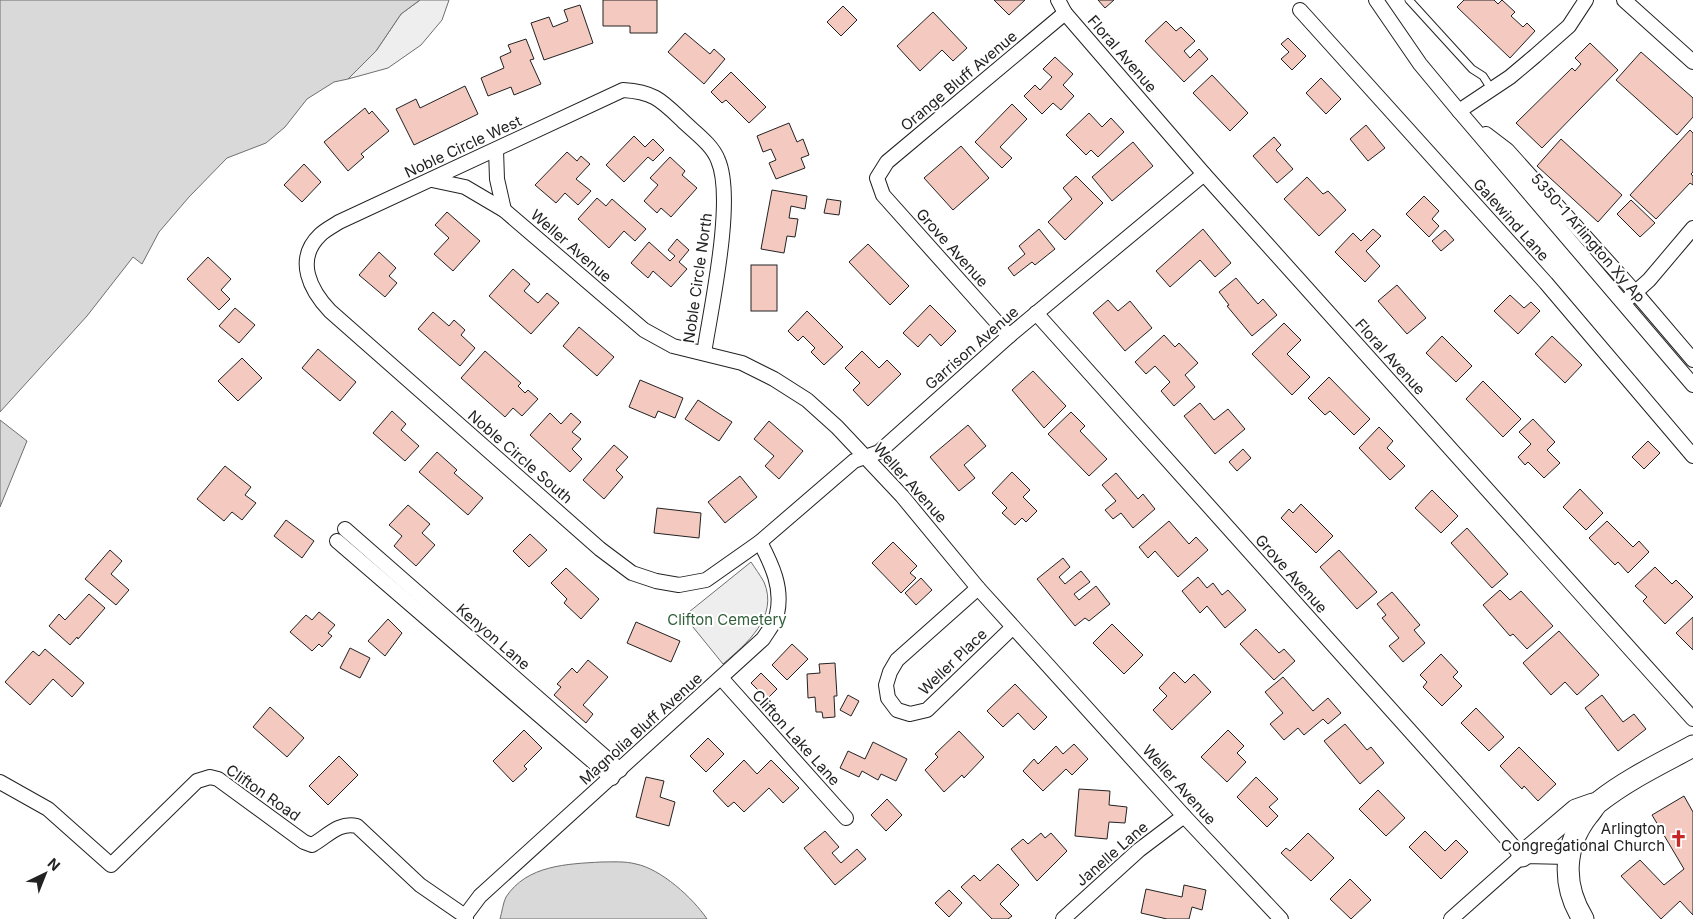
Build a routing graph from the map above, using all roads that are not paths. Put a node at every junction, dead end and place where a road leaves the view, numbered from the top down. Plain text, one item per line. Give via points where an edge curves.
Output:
1 (1058, 0) edge
2 (1376, 0) edge
3 (1410, 0) edge
4 (1586, 0) edge
5 (1624, 0) edge
6 (1300, 10) dead end
7 (1065, 14) junction
8 (1693, 62) edge
9 (1492, 90) junction
10 (644, 91) joint
11 (1459, 111) junction
12 (496, 150) junction
13 (1204, 174) junction
14 (878, 178) joint
15 (432, 180) junction
16 (504, 210) junction
17 (1693, 228) edge
18 (308, 255) joint
19 (1635, 292) junction
20 (1623, 304) junction
21 (1036, 313) junction
22 (1008, 336) junction
23 (704, 353) junction
24 (1693, 360) edge
25 (1693, 385) edge
26 (1693, 456) edge
27 (865, 457) junction
28 (345, 529) dead end
29 (337, 541) dead end
30 (760, 542) junction
31 (978, 588) junction
32 (1013, 627) junction
33 (722, 679) junction
34 (1693, 720) edge
35 (1693, 746) edge
36 (616, 774) junction
37 (0, 782) edge
38 (1598, 802) junction
39 (1184, 816) junction
40 (846, 818) dead end
41 (1522, 856) junction
42 (1568, 857) junction
43 (465, 917) edge
44 (1063, 919) edge
45 (1281, 919) edge
46 (1451, 919) edge
47 (1582, 919) edge

1 - 7 street, Floral Avenue
2 - 11 street, 5350-1 Arlington Xy Ap via 1420,64
3 - 9 lane via 1472,69 1483,76
4 - 9 street via 1569,26
5 - 8 street
6 - 26 street, Galewind Lane via 1546,283
7 - 13 street, Floral Avenue
7 - 14 street, Orange Bluff Avenue via 887,162
9 - 11 street
10 - 12 street, Noble Circle West via 623,90
10 - 23 street, Noble Circle North via 663,102 718,160 723,184 724,218
11 - 19 street, 5350-1 Arlington Xy Ap via 1506,150
11 - 20 street, 5350-1 Arlington Xy Ap
12 - 15 street, Noble Circle West
12 - 16 street via 497,180
13 - 21 street, Garrison Avenue
13 - 34 street, Floral Avenue
14 - 22 street, Grove Avenue via 883,195
15 - 16 street, Weller Avenue via 465,187
15 - 18 street, Noble Circle West via 339,222 319,236
16 - 23 street, Weller Avenue via 644,330 673,346
17 - 19 street
18 - 30 street, Noble Circle South via 307,276 316,296 330,312 632,573 679,585 706,580
19 - 20 street
19 - 24 street, 5350-1 Arlington Xy Ap
20 - 25 street, 5350-1 Arlington Xy Ap
21 - 22 street, Garrison Avenue
21 - 41 street, Grove Avenue
22 - 27 street, Garrison Avenue via 879,452
23 - 27 street, Weller Avenue via 742,363 807,400
27 - 30 street, Garrison Avenue via 854,461
27 - 31 street, Weller Avenue via 902,496
28 - 36 street, Kenyon Lane
29 - 36 street
30 - 33 street, Magnolia Bluff Avenue via 773,566 779,592 777,616 763,639
31 - 32 street, Weller Avenue
31 - 32 street, Weller Place via 897,660 886,685 888,698 898,710 910,714 926,710
32 - 39 street, Weller Avenue
33 - 36 street, Magnolia Bluff Avenue
33 - 40 street, Clifton Lake Lane
35 - 38 main road
36 - 43 street, Magnolia Bluff Avenue via 480,896
37 - 43 street, Clifton Road via 48,809 111,865 197,781 210,776 312,845 338,827 357,826 420,885
38 - 41 main road via 1576,810
38 - 42 main road via 1580,825
39 - 44 street, Janelle Lane via 1139,850
39 - 45 street, Weller Avenue
41 - 42 street
41 - 46 street
42 - 47 main road via 1568,883 1573,904

